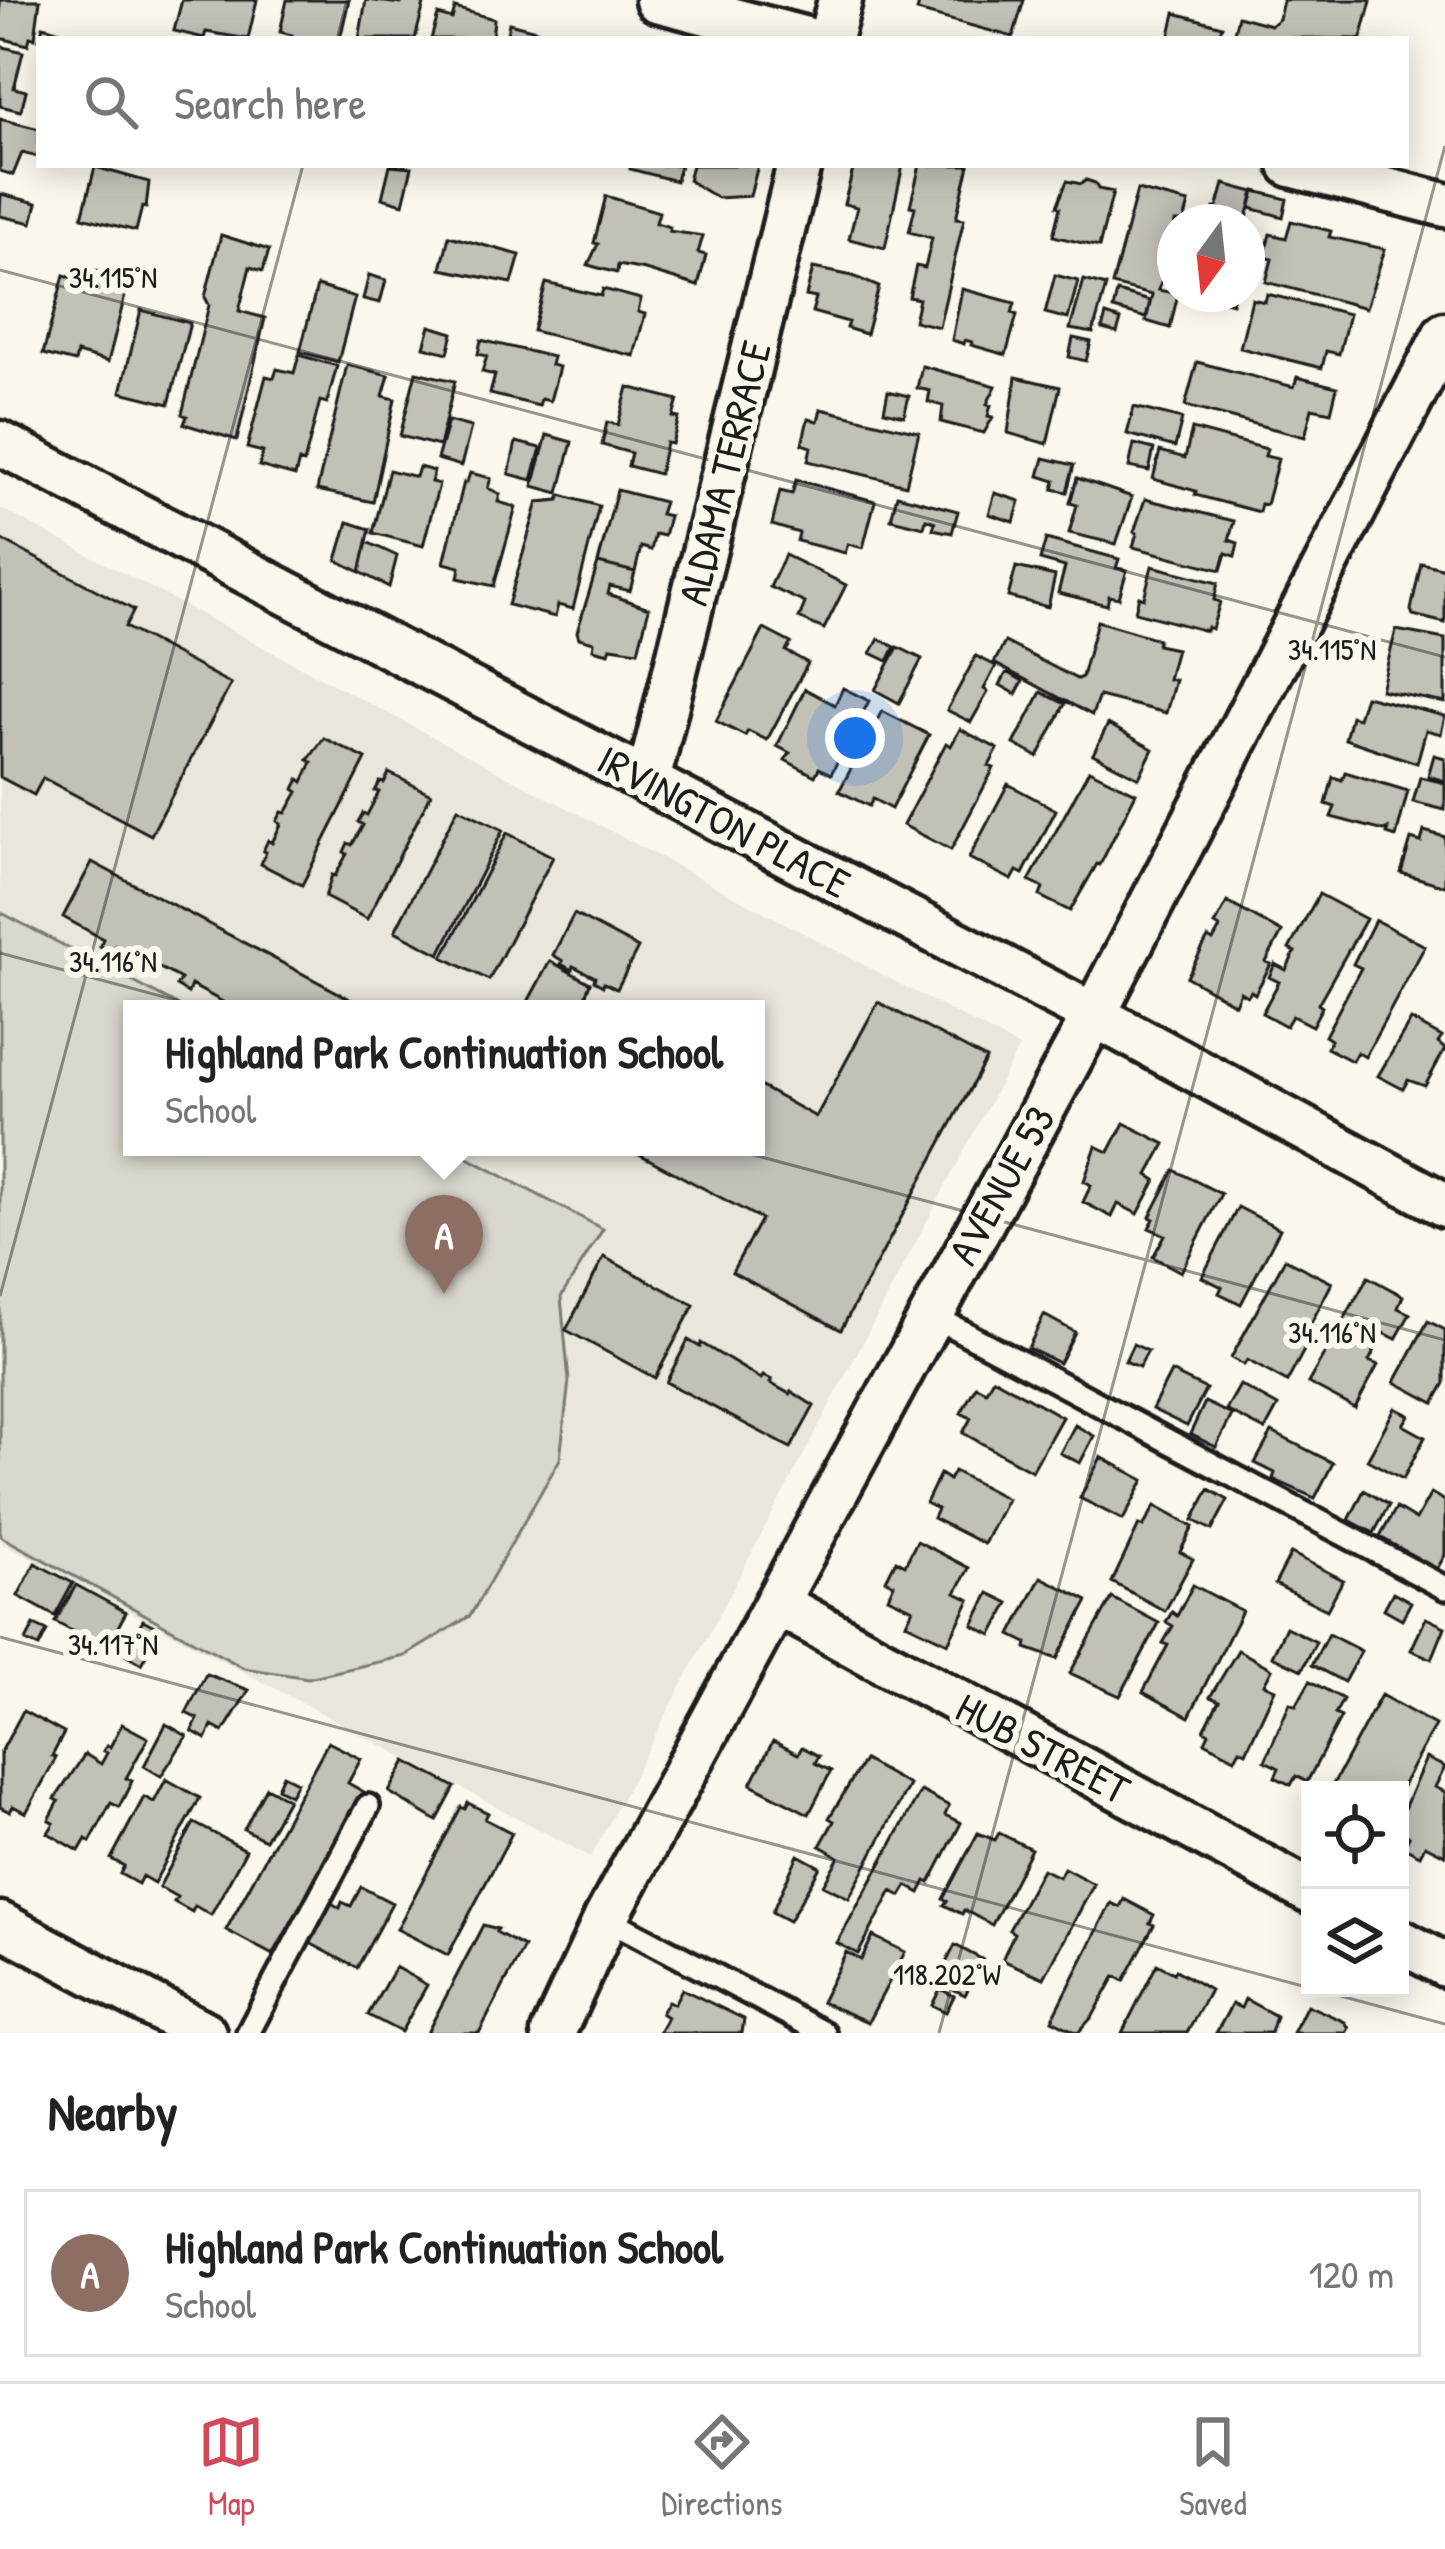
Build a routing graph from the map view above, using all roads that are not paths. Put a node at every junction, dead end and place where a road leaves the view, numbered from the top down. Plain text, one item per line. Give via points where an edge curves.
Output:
1 (656, 0) edge
2 (840, 0) edge
3 (794, 36) edge
4 (831, 36) edge
5 (798, 168) edge
6 (1303, 168) edge
7 (1445, 205) edge
8 (1445, 334) edge
9 (0, 443) edge
10 (648, 781) junction
11 (1094, 1016) junction
12 (1445, 1205) edge
13 (931, 1315) junction
14 (1445, 1588) edge
15 (776, 1603) junction
16 (368, 1806) dead end
17 (1304, 1889) edge
18 (606, 1918) junction
19 (0, 1924) edge
20 (1409, 1946) edge
21 (1445, 1965) edge
22 (204, 2033) edge
23 (248, 2033) edge
24 (553, 2033) edge
25 (824, 2033) edge

1 - 3 street
2 - 4 street
5 - 10 street, ALDAMA TERRACE
6 - 7 street
8 - 11 street, AVENUE 53
9 - 10 street, IRVINGTON PLACE
10 - 11 street, IRVINGTON PLACE
11 - 12 street, IRVINGTON PLACE
11 - 13 street, AVENUE 53
13 - 14 lane
13 - 15 street, AVENUE 53
15 - 17 street, HUB STREET
15 - 18 street, AVENUE 53
16 - 23 lane
18 - 24 street, AVENUE 53
18 - 25 lane
19 - 22 street
20 - 21 street

